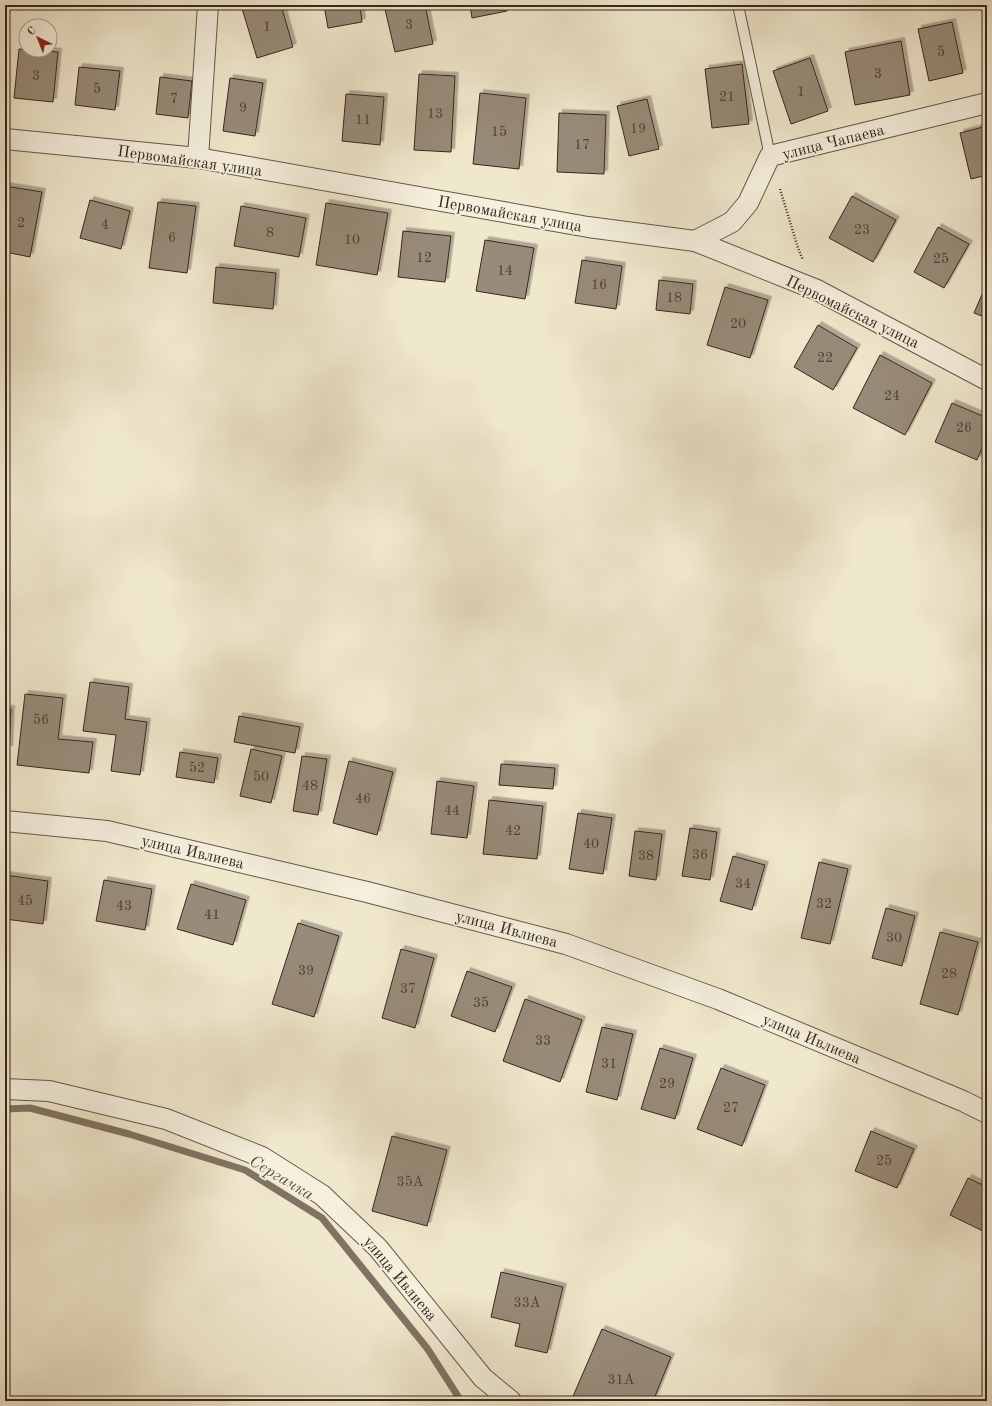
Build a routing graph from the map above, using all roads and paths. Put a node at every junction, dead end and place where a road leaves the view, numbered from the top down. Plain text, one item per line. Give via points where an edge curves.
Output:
1 (208, 5) edge
2 (738, 5) edge
3 (987, 103) edge
4 (5, 139) edge
5 (770, 156) junction
6 (198, 158) junction
7 (695, 241) junction
8 (817, 290) junction
9 (987, 380) edge
10 (5, 821) edge
11 (5, 1089) edge
12 (987, 1113) edge
13 (511, 1401) edge

1 - 6 street
2 - 5 lane
3 - 5 street, улица Чапаева
4 - 6 street, Первомайская улица
5 - 7 street, улица Чапаева via 748,203 732,222
5 - 8 path via 798,248
6 - 7 street, Первомайская улица via 588,227
7 - 8 street, Первомайская улица
8 - 9 street, Первомайская улица
10 - 12 street, улица Ивлиева via 107,831 367,892 566,944 718,999
11 - 13 street, улица Ивлиева via 49,1091 166,1119 262,1157 322,1195 378,1248 483,1378

